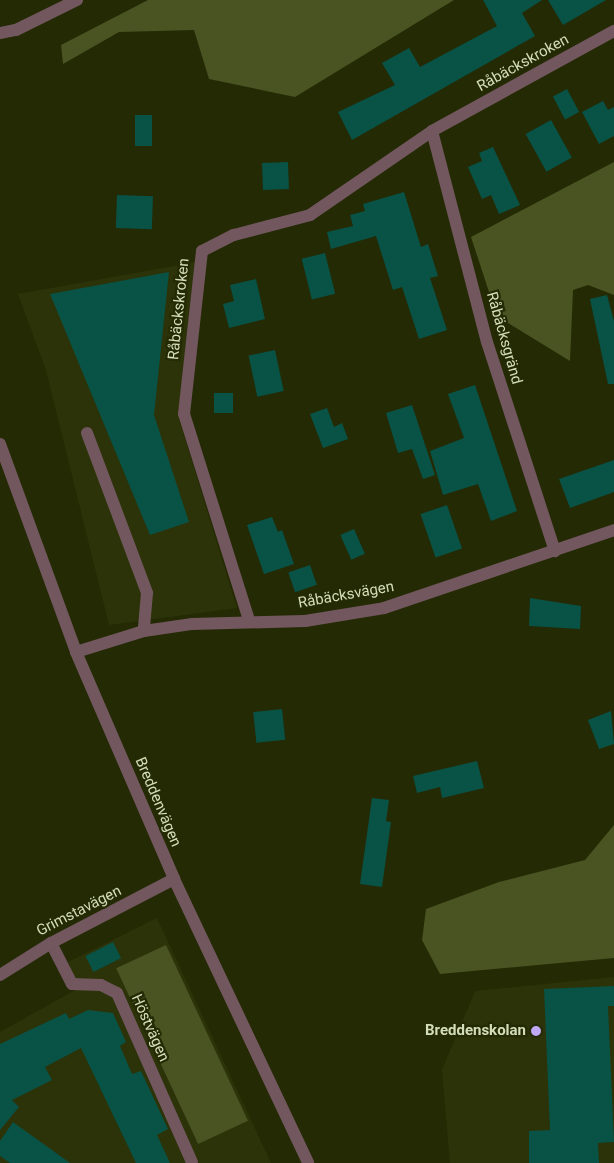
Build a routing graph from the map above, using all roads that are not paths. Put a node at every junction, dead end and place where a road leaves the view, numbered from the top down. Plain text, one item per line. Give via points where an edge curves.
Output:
1 (77, 0) edge
2 (16, 30) junction
3 (614, 31) edge
4 (0, 33) edge
5 (0, 43) edge
6 (432, 131) junction
7 (87, 433) dead end
8 (0, 444) edge
9 (614, 530) edge
10 (555, 551) junction
11 (250, 620) junction
12 (144, 631) junction
13 (76, 652) junction
14 (174, 880) junction
15 (51, 943) junction
16 (0, 975) edge
17 (192, 1162) edge
18 (308, 1163) edge

1 - 2 street
2 - 4 street
2 - 5 street
3 - 6 street, Råbäckskroken
6 - 10 street, Råbäcksgränd via 487,342
6 - 11 street, Råbäckskroken via 310,215 234,235 202,251 184,414
7 - 12 street via 147,593
8 - 13 street, Breddenvägen
9 - 10 street, Råbäcksvägen
10 - 11 street, Råbäcksvägen via 384,608 305,621
11 - 12 street, Råbäcksvägen
12 - 13 street, Råbäcksvägen
13 - 14 street, Breddenvägen
14 - 15 street, Grimstavägen
14 - 18 street, Breddenvägen
15 - 16 street, Grimstavägen
15 - 17 street, Höstvägen via 72,984 101,985 116,993

